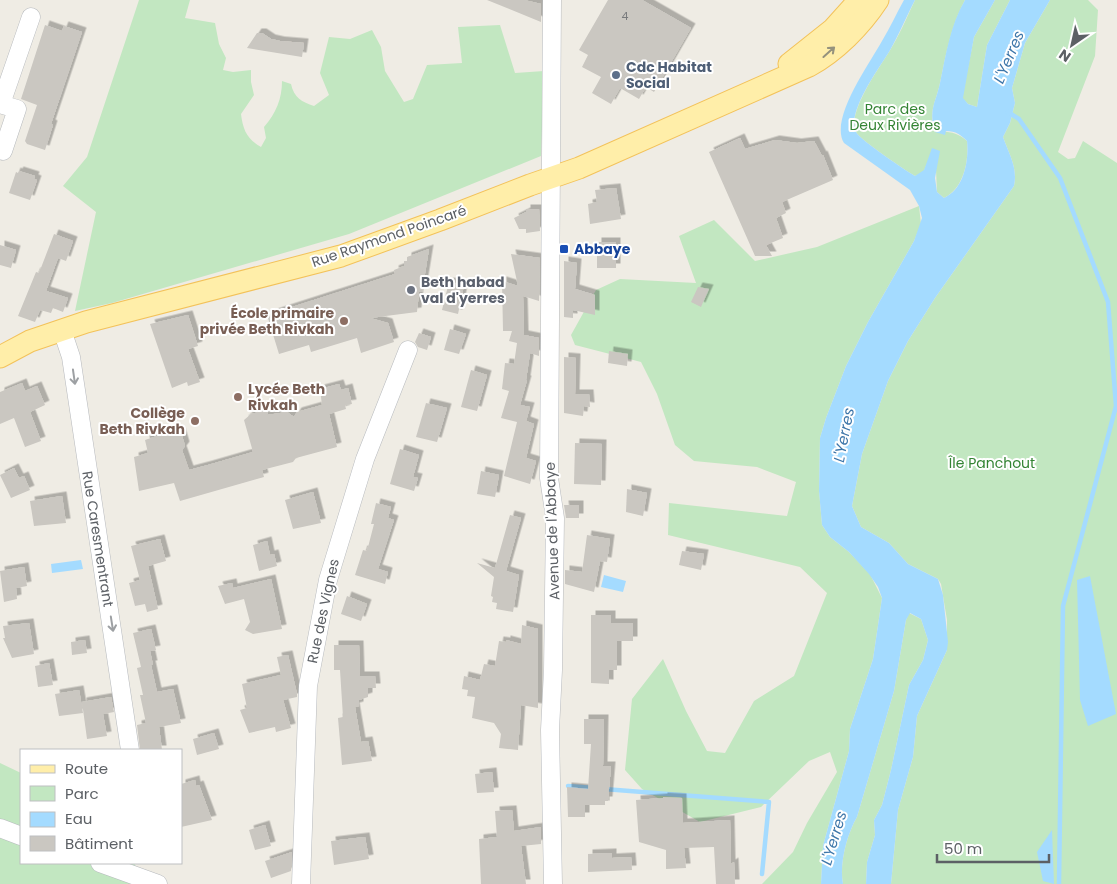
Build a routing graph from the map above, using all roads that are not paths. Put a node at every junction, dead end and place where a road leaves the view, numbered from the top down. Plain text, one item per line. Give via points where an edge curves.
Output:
1 (552, 0) edge
2 (859, 0) edge
3 (878, 0) edge
4 (31, 17) dead end
5 (740, 98) junction
6 (0, 104) edge
7 (0, 150) edge
8 (551, 178) junction
9 (62, 330) junction
10 (408, 350) dead end
11 (0, 357) edge
12 (130, 749) edge
13 (0, 828) edge
14 (20, 836) edge
15 (103, 864) edge
16 (148, 864) edge
17 (156, 883) edge
18 (301, 884) edge
19 (553, 884) edge

1 - 8 street, Avenue de l'Abbaye
2 - 5 main road, Rue Raymond Poincaré via 810,49
5 -> 3 main road, Rue Raymond Poincaré via 823,58 853,31
4 - 6 street
5 - 8 main road, Rue Raymond Poincaré
6 - 7 street via 17,109 3,151
8 - 9 main road, Rue Raymond Poincaré via 341,256
8 - 19 street, Avenue de l'Abbaye via 549,478 555,518 550,740
9 - 11 main road, Rue Raymond Poincaré
9 -> 12 street, Rue Caresmentrant via 71,357
10 - 18 street, Rue des Vignes via 365,459 328,580 308,686
13 - 14 street
15 - 17 street
16 - 17 street

